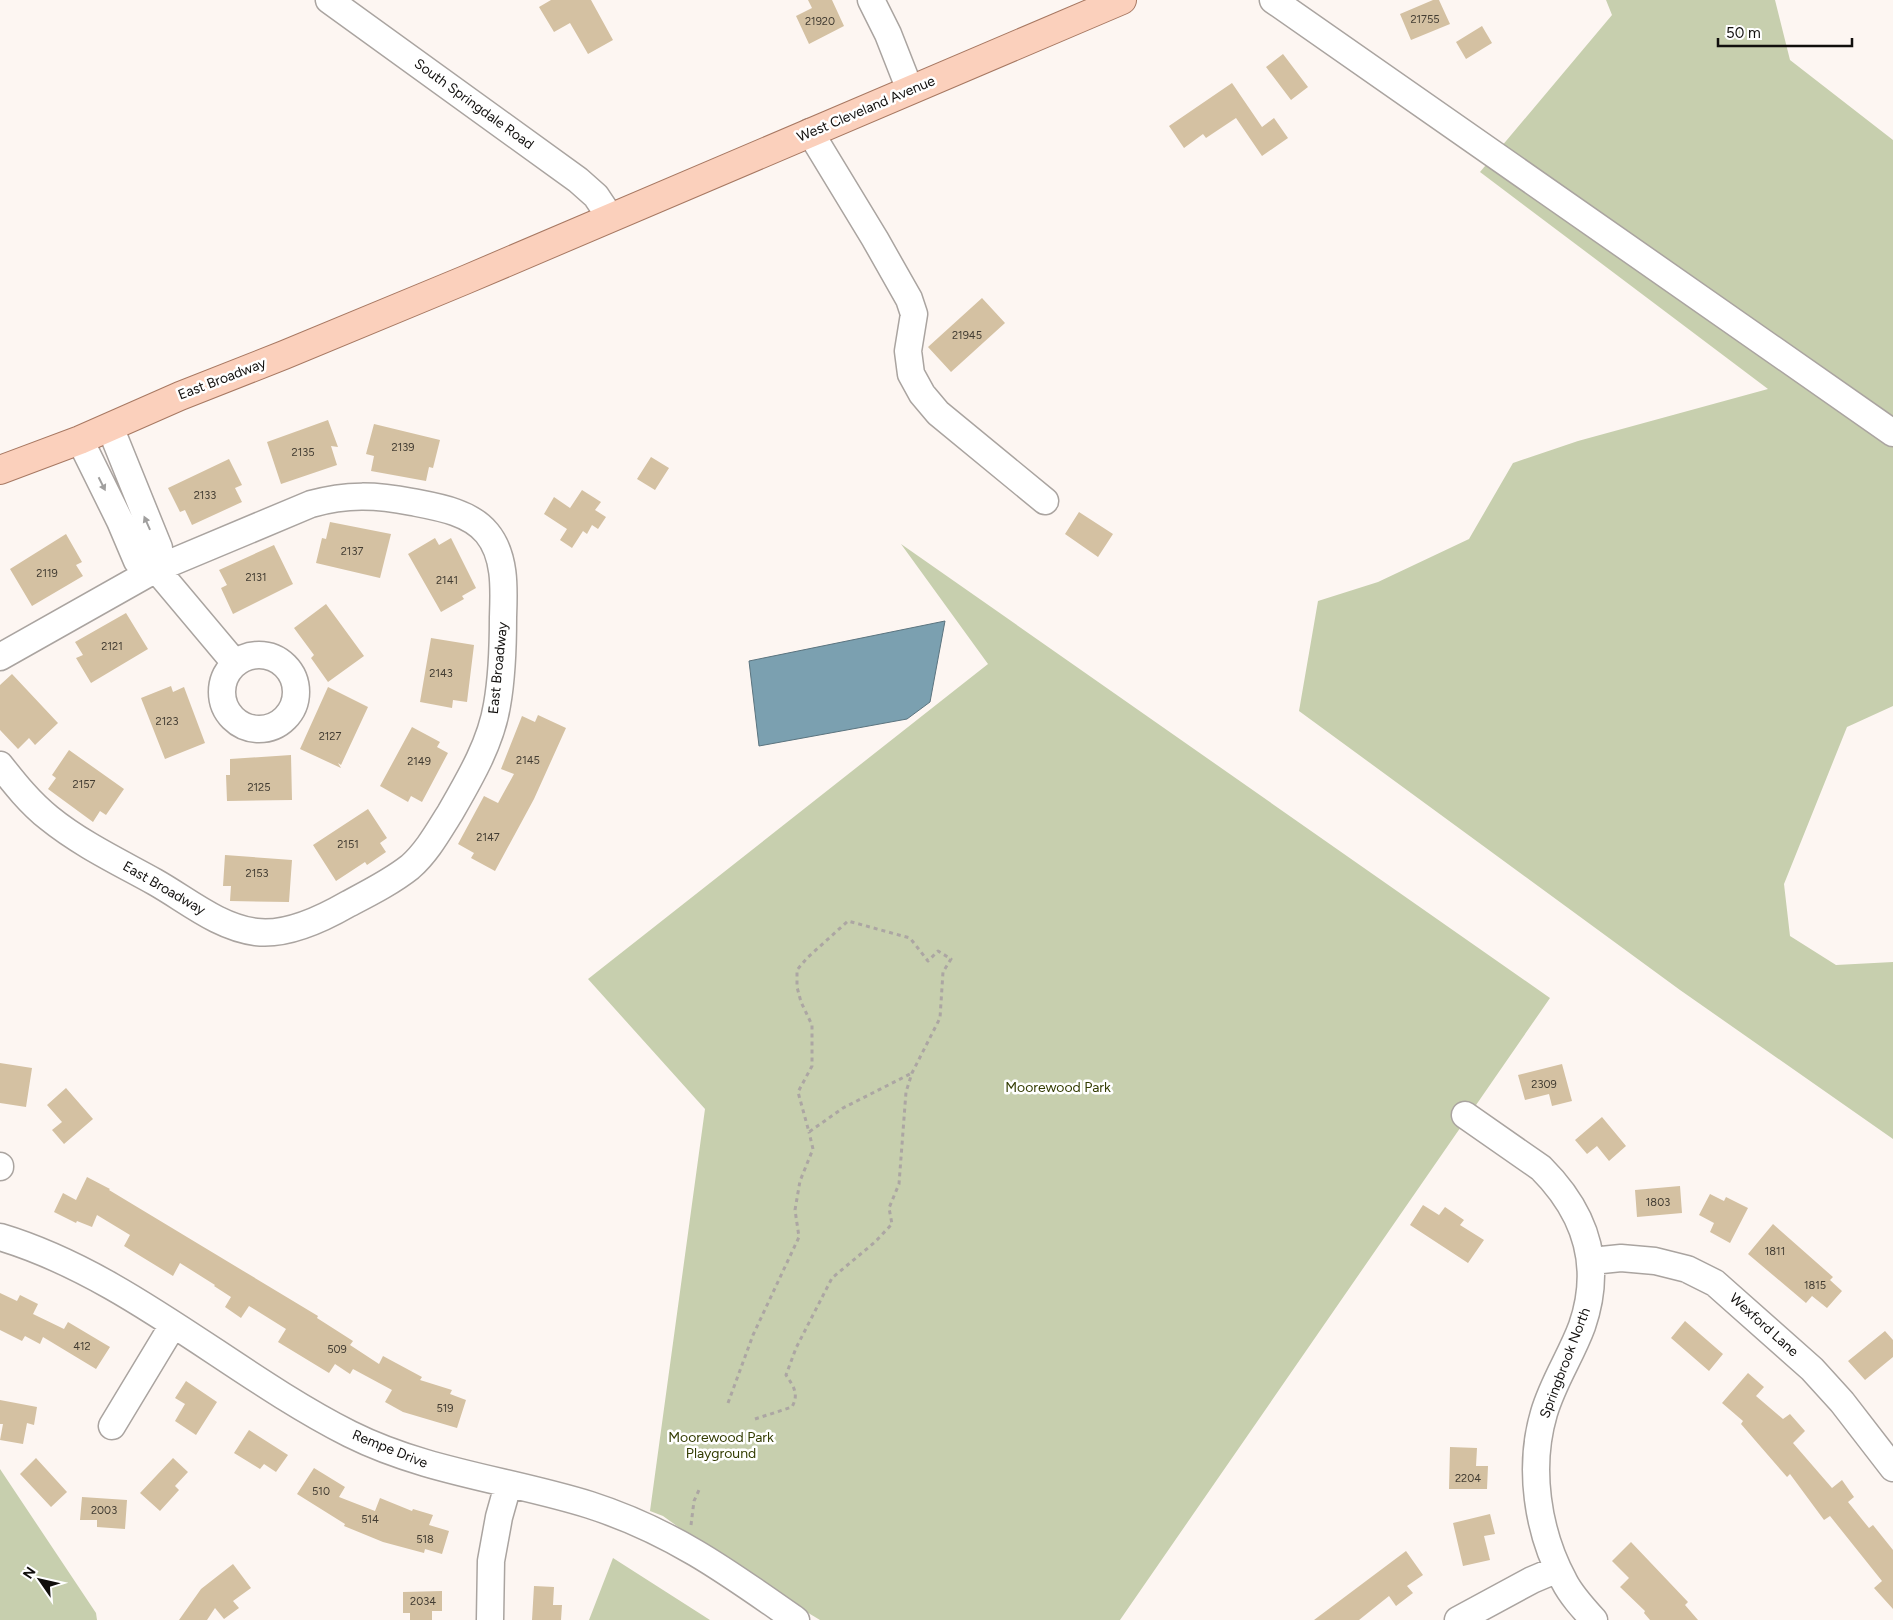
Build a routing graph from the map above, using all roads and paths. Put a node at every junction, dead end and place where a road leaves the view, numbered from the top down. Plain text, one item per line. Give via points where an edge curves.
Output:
1 (329, 0) edge
2 (871, 0) edge
3 (1122, 0) edge
4 (1273, 0) edge
5 (910, 90) junction
6 (810, 132) junction
7 (610, 218) junction
8 (110, 427) junction
9 (1893, 433) edge
10 (80, 440) junction
11 (0, 470) edge
12 (1045, 501) dead end
13 (156, 569) junction
14 (0, 657) edge
15 (235, 663) dead end
16 (0, 765) edge
17 (912, 1074) junction
18 (1465, 1115) dead end
19 (808, 1132) junction
20 (0, 1237) edge
21 (1592, 1261) junction
22 (173, 1325) junction
23 (728, 1403) dead end
24 (755, 1419) dead end
25 (112, 1426) dead end
26 (1891, 1461) edge
27 (508, 1485) junction
28 (699, 1490) dead end
29 (692, 1525) dead end
30 (1558, 1569) junction
31 (490, 1620) edge
32 (796, 1620) edge
33 (1458, 1620) edge
34 (1594, 1620) edge

1 - 7 street, South Springdale Road via 578,180 596,196
2 - 5 street
3 - 5 main road, West Cleveland Avenue
4 - 9 street
5 - 6 main road, West Cleveland Avenue
6 - 7 main road, West Cleveland Avenue
6 - 12 street via 909,299 914,314 908,352 910,374 922,394 938,413
7 - 8 main road, East Broadway
8 - 10 main road, East Broadway
13 -> 8 street via 159,548
10 - 11 main road, East Broadway
10 -> 13 street via 137,561
13 - 14 street, East Broadway
13 - 15 street
13 - 16 street, East Broadway via 311,504 344,496 406,500 437,506 469,519 486,532 500,560 504,586 497,706 466,785 421,856 388,882 310,923 268,932 238,929 99,852 50,818
17 - 19 path via 843,1108
17 - 19 path via 940,1018 943,972 951,959 938,951 928,961 910,938 848,921 818,946 798,970 797,987 812,1025 812,1066 798,1092
17 - 24 path via 906,1092 899,1184 889,1208 892,1224 832,1278 796,1348 786,1375 795,1389 792,1407
18 - 21 street, Springbrook North via 1551,1178 1578,1221
19 - 23 path via 812,1149 800,1181 795,1210 799,1237 750,1342
20 - 22 street, Rempe Drive via 51,1256 113,1288
21 - 26 street, Wexford Lane via 1621,1258 1655,1261 1687,1269 1715,1283 1812,1369
21 - 30 street, Springbrook North via 1593,1278 1582,1327 1544,1413 1537,1453 1537,1499
22 - 25 street
22 - 27 street, Rempe Drive via 350,1434 425,1465
27 - 31 street via 491,1561
27 - 32 street, Rempe Drive via 590,1505 668,1536 699,1553
28 - 29 path via 694,1501
30 - 33 street
30 - 34 street, Springbrook North via 1569,1590

